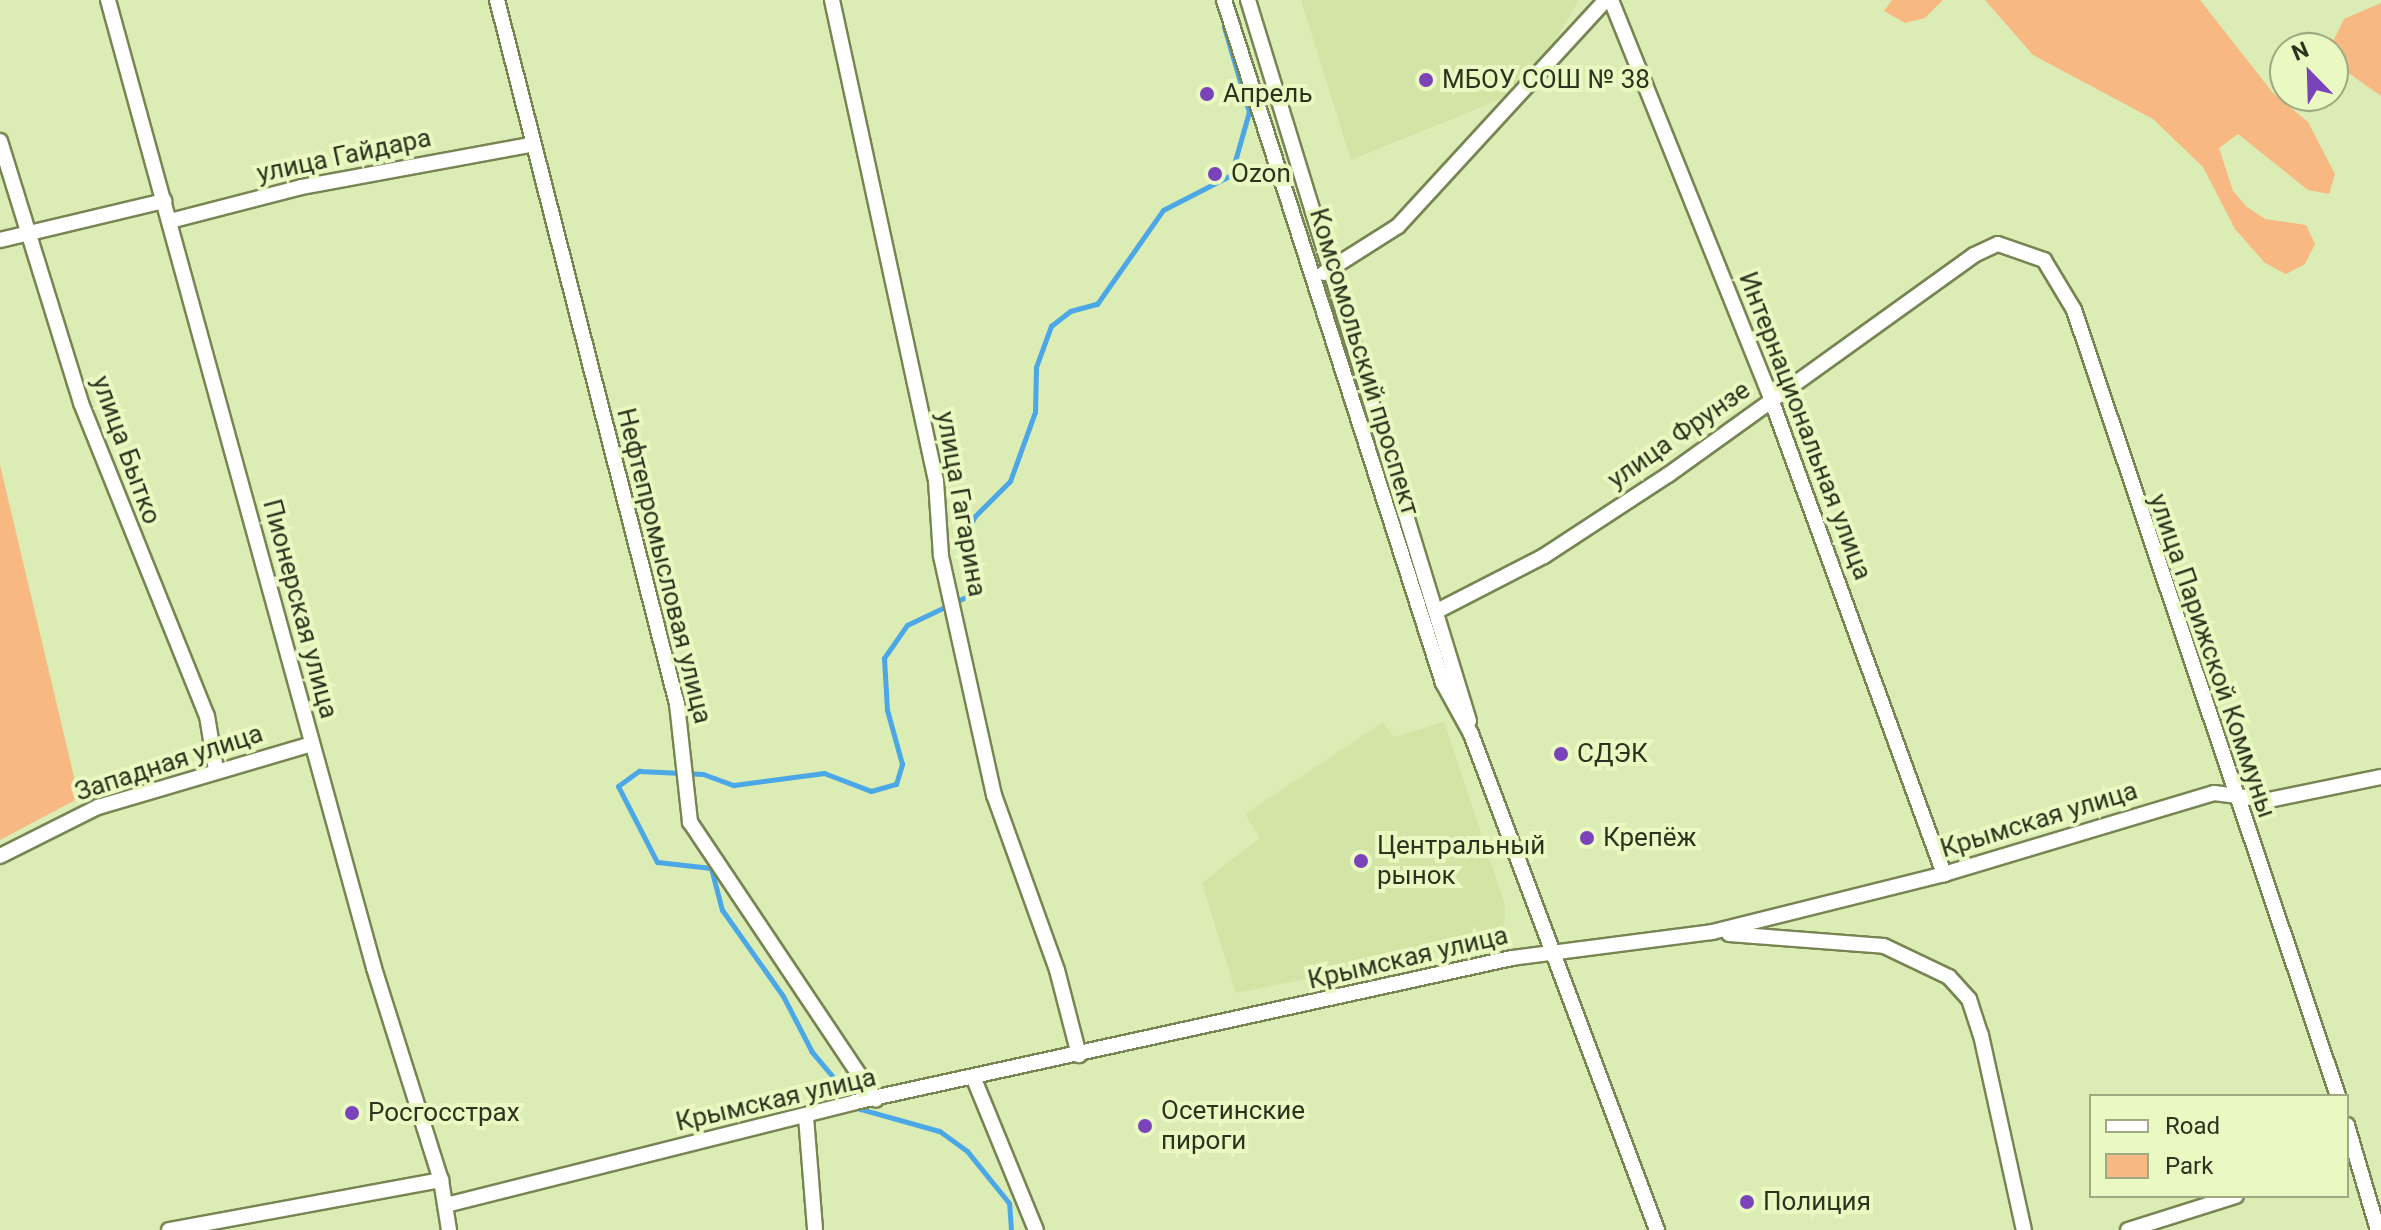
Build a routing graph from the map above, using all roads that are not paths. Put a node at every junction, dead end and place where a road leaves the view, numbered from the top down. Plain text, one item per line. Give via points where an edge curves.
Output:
1 (108, 0) edge
2 (497, 0) edge
3 (832, 0) edge
4 (1224, 0) edge
5 (1248, 0) edge
6 (1608, 0) edge
7 (0, 141) edge
8 (530, 145) junction
9 (164, 201) junction
10 (170, 221) junction
11 (31, 233) junction
12 (0, 240) edge
13 (2020, 248) joint
14 (1332, 270) junction
15 (1312, 277) junction
16 (1771, 399) junction
17 (1439, 610) junction
18 (1471, 734) junction
19 (312, 744) junction
20 (216, 770) junction
21 (2381, 777) edge
22 (2232, 795) junction
23 (0, 856) edge
24 (1944, 874) junction
25 (1712, 932) junction
26 (1555, 950) junction
27 (1079, 1055) junction
28 (974, 1079) junction
29 (2337, 1094) edge
30 (876, 1100) junction
31 (806, 1117) junction
32 (2349, 1139) edge
33 (2352, 1159) edge
34 (441, 1180) junction
35 (2230, 1198) edge
36 (446, 1205) junction
37 (172, 1230) edge
38 (449, 1230) edge
39 (815, 1230) edge
40 (1036, 1230) edge
41 (1657, 1230) edge
42 (2024, 1230) edge
43 (2128, 1230) edge
44 (2378, 1230) edge

1 - 9 street, Пионерская улица
2 - 8 street, Нефтепромысловая улица
3 - 27 street, улица Гагарина via 936,481 941,556 994,795 1057,970
4 - 15 street, Комсомольский проспект
5 - 14 street, Комсомольский проспект
6 - 14 street via 1427,197
6 - 16 street, Интернациональная улица
7 - 11 street, улица Бытко
8 - 10 street, улица Гайдара via 301,187
8 - 30 street, Нефтепромысловая улица via 677,704 690,822
9 - 10 street, Пионерская улица
9 - 11 street
10 - 19 street, Пионерская улица
11 - 12 street
11 - 20 street, улица Бытко via 81,403 207,716
13 - 16 street, улица Фрунзе via 1998,244 1974,255
13 - 22 street, улица Парижской Коммуны via 2044,260 2074,310
14 - 15 street
14 - 17 street, Комсомольский проспект
15 - 18 street, Комсомольский проспект via 1443,683
16 - 17 street, улица Фрунзе via 1544,556
16 - 24 street, Интернациональная улица
17 - 18 street, Комсомольский проспект
18 - 26 street, Комсомольский проспект
19 - 20 street, Западная улица
19 - 34 street, Пионерская улица
20 - 23 street, Западная улица via 98,807
21 - 22 street, Крымская улица via 2269,800
22 - 24 street, Крымская улица via 2214,793
22 - 29 street, улица Парижской Коммуны
24 - 25 street, Крымская улица
25 - 26 street, Крымская улица
25 - 42 street via 1884,946 1949,977 1969,999 1981,1035
26 - 27 street, Крымская улица
26 - 41 street, Комсомольский проспект
27 - 28 street, Крымская улица
28 - 30 street, Крымская улица
28 - 40 street
30 - 31 street, Крымская улица
31 - 36 street, Крымская улица
31 - 39 street
32 - 33 street
33 - 44 street
34 - 36 street, Пионерская улица
34 - 37 street
35 - 43 street
36 - 38 street, Пионерская улица

